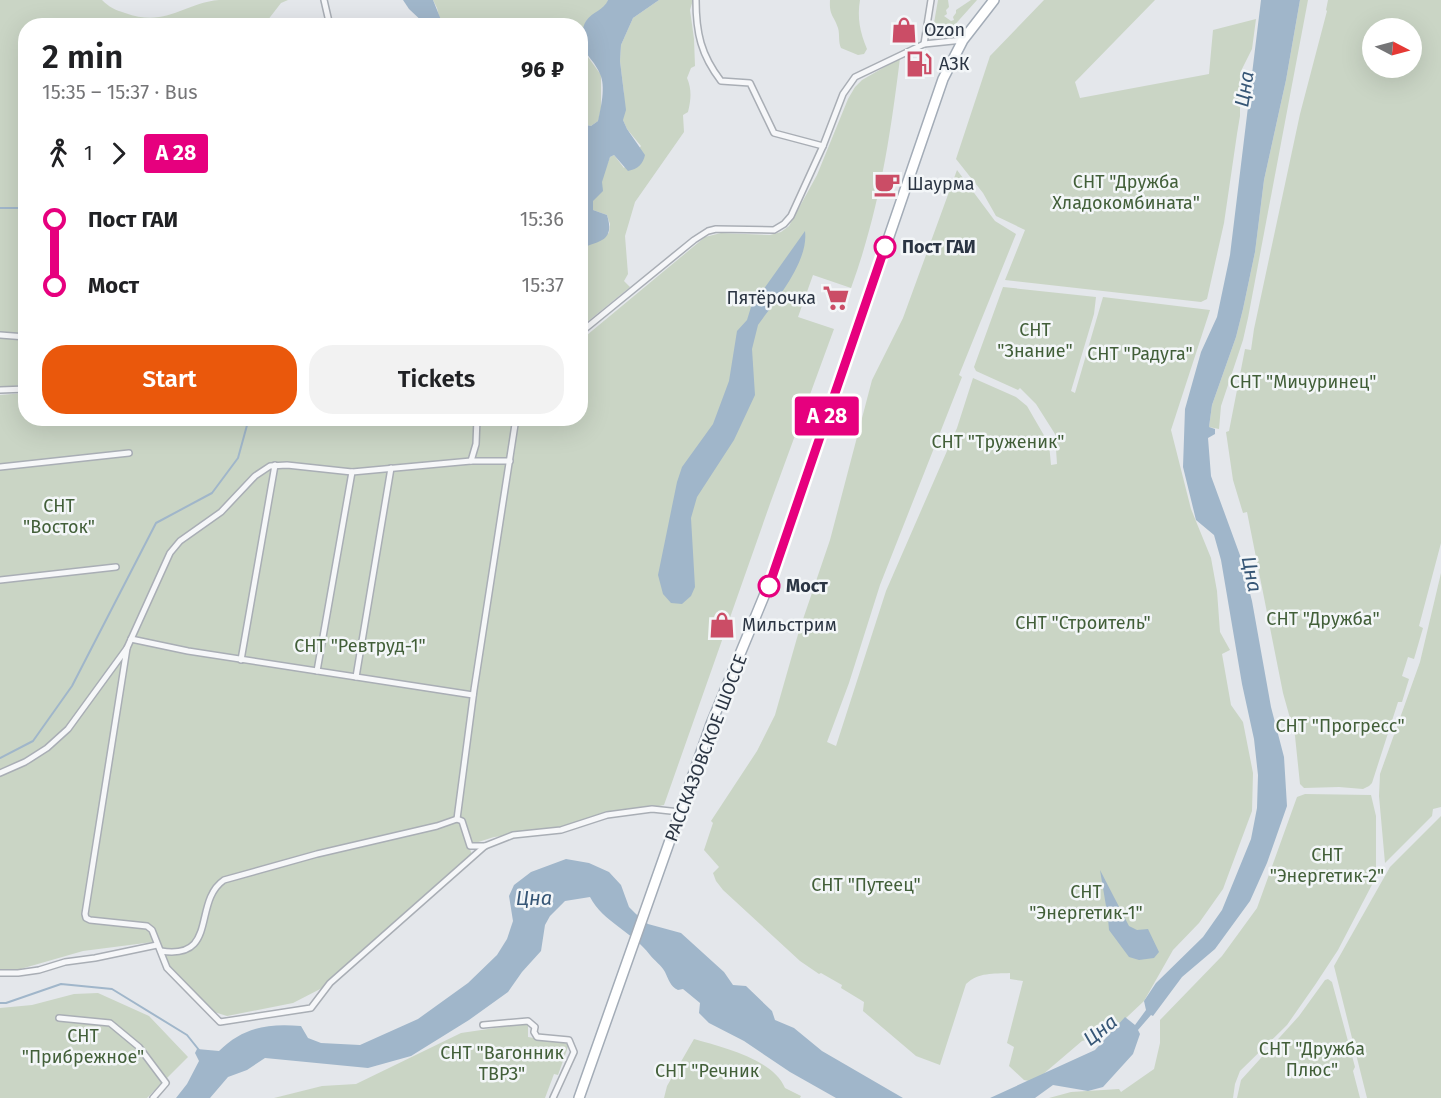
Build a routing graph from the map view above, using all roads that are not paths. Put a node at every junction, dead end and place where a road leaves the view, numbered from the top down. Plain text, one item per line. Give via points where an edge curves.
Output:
1 (324, 0) edge
2 (696, 0) edge
3 (931, 0) edge
4 (994, 0) edge
5 (328, 18) edge
6 (963, 40) junction
7 (924, 44) junction
8 (824, 146) junction
9 (588, 326) edge
10 (0, 335) edge
11 (18, 336) edge
12 (18, 389) edge
13 (0, 390) edge
14 (477, 426) edge
15 (515, 426) edge
16 (129, 453) dead end
17 (471, 461) junction
18 (510, 461) junction
19 (275, 465) junction
20 (0, 466) edge
21 (391, 468) junction
22 (352, 472) junction
23 (116, 567) dead end
24 (0, 579) edge
25 (131, 639) junction
26 (127, 648) junction
27 (241, 660) junction
28 (317, 671) junction
29 (356, 677) junction
30 (473, 695) junction
31 (0, 773) edge
32 (680, 812) junction
33 (457, 819) junction
34 (485, 846) junction
35 (157, 945) junction
36 (161, 951) junction
37 (0, 973) edge
38 (59, 1018) dead end
39 (483, 1025) dead end
40 (153, 1098) edge
41 (553, 1098) edge
42 (579, 1098) edge

1 - 5 street
2 - 8 street via 701,46 721,81 750,83 774,133
3 - 7 street
4 - 6 main road, РАССКАЗОВСКОЕ ШОССЕ
6 - 7 street
6 - 32 main road, РАССКАЗОВСКОЕ ШОССЕ via 943,79 919,145 774,572 711,723
7 - 8 street via 855,76 843,94
8 - 9 street via 791,216 779,228 708,231
10 - 11 street
12 - 13 street
14 - 17 street
15 - 18 street
16 - 20 street
17 - 18 street
17 - 21 street
18 - 30 street
19 - 22 street
19 - 25 street via 255,476 221,512 180,541 170,553
19 - 27 street
21 - 22 street
21 - 29 street
22 - 28 street
23 - 24 street
25 - 26 street
25 - 27 street
26 - 31 street via 68,729 32,758
26 - 35 street via 85,914 90,920 147,926
27 - 28 street
28 - 29 street
29 - 30 street
30 - 33 street
32 - 34 street via 652,808 607,815 561,830 513,835
32 - 42 main road, РАССКАЗОВСКОЕ ШОССЕ
33 - 34 street via 462,821 470,846
33 - 36 street via 224,880 212,893 193,946 187,950
34 - 36 street via 330,983 311,1008 220,1022 167,968
35 - 36 street
35 - 37 street via 39,970
38 - 40 street via 110,1023 139,1047 166,1083
39 - 41 street via 528,1021 535,1026 537,1037 569,1040 574,1052

